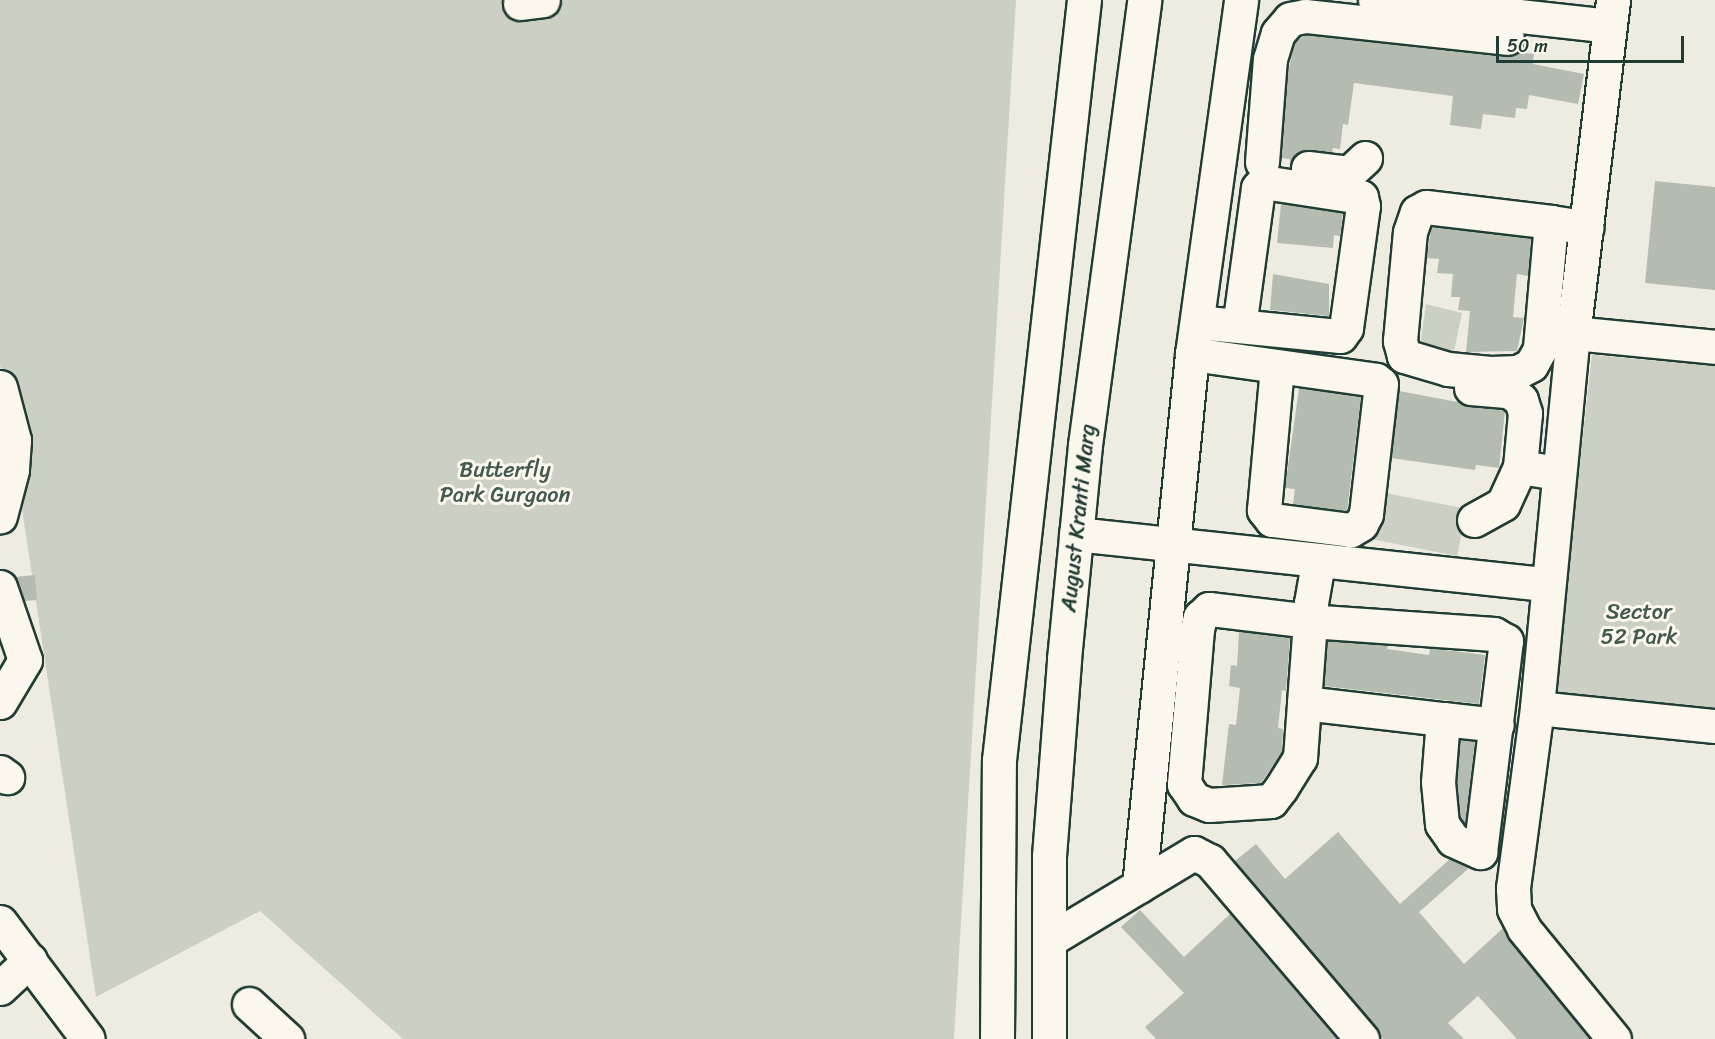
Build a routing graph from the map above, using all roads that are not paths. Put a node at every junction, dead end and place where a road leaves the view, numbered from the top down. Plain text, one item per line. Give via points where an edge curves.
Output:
1 (1084, 0) edge
2 (1144, 0) edge
3 (1241, 0) edge
4 (1375, 0) edge
5 (1611, 13) edge
6 (1499, 17) edge
7 (1221, 156) junction
8 (1365, 158) dead end
9 (1262, 162) junction
10 (1551, 222) junction
11 (1587, 228) junction
12 (1197, 322) junction
13 (1239, 326) junction
14 (1572, 333) junction
15 (1715, 347) edge
16 (1192, 354) junction
17 (1277, 367) junction
18 (1419, 382) dead end
19 (0, 387) edge
20 (7, 437) edge
21 (1520, 467) junction
22 (1559, 473) junction
23 (3, 497) edge
24 (1474, 520) dead end
25 (1076, 534) junction
26 (1173, 544) junction
27 (1318, 563) junction
28 (1547, 584) junction
29 (4, 619) edge
30 (1310, 621) junction
31 (0, 702) edge
32 (1304, 703) junction
33 (1537, 708) junction
34 (1443, 719) junction
35 (1497, 725) junction
36 (1715, 726) edge
37 (1139, 886) junction
38 (0, 922) edge
39 (1049, 940) junction
40 (30, 960) junction
41 (0, 988) edge
42 (249, 1004) dead end
43 (88, 1039) edge
44 (287, 1039) edge
45 (997, 1039) edge
46 (1049, 1039) edge
47 (1362, 1039) edge
48 (1614, 1039) edge

1 - 45 street via 999,760
2 - 25 street, August Kranti Marg
3 - 7 street
4 - 6 street
5 - 6 street
5 - 11 street
6 - 9 street via 1290,19 1278,33 1270,59
7 - 9 street
7 - 12 street
8 - 9 street via 1349,172
10 - 10 street via 1426,207 1417,212 1410,232 1400,341 1404,356 1448,369 1490,373 1518,372 1531,365 1540,349
10 - 11 street
11 - 14 street
12 - 13 street
12 - 16 street
13 - 13 street via 1340,336 1346,327 1363,206 1361,196 1263,182 1258,188
14 - 15 street
14 - 22 street
16 - 17 street
16 - 26 street
17 - 17 street via 1376,380 1381,384 1366,514 1361,524 1351,530 1272,520 1264,510
18 - 21 street via 1509,391 1521,400 1525,412
19 - 20 street
20 - 23 street
21 - 22 street
21 - 24 street via 1503,504
22 - 28 street
25 - 26 street
25 - 39 street, August Kranti Marg via 1049,856
26 - 27 street
26 - 37 street
27 - 28 street
27 - 30 street
28 - 33 street
29 - 31 street via 25,660
30 - 32 street
30 - 32 street via 1209,609 1200,617 1184,784 1194,799 1209,805 1271,801 1300,758
30 - 35 street via 1501,637 1506,642
32 - 34 street
33 - 36 street
33 - 48 street via 1513,888 1514,909 1524,929
34 - 35 street
34 - 35 street via 1438,782 1442,824 1453,840 1478,853 1484,843
37 - 39 street
37 - 47 street via 1194,853 1210,861
38 - 40 street
39 - 46 street, August Kranti Marg
40 - 41 street
40 - 43 street
42 - 44 street

